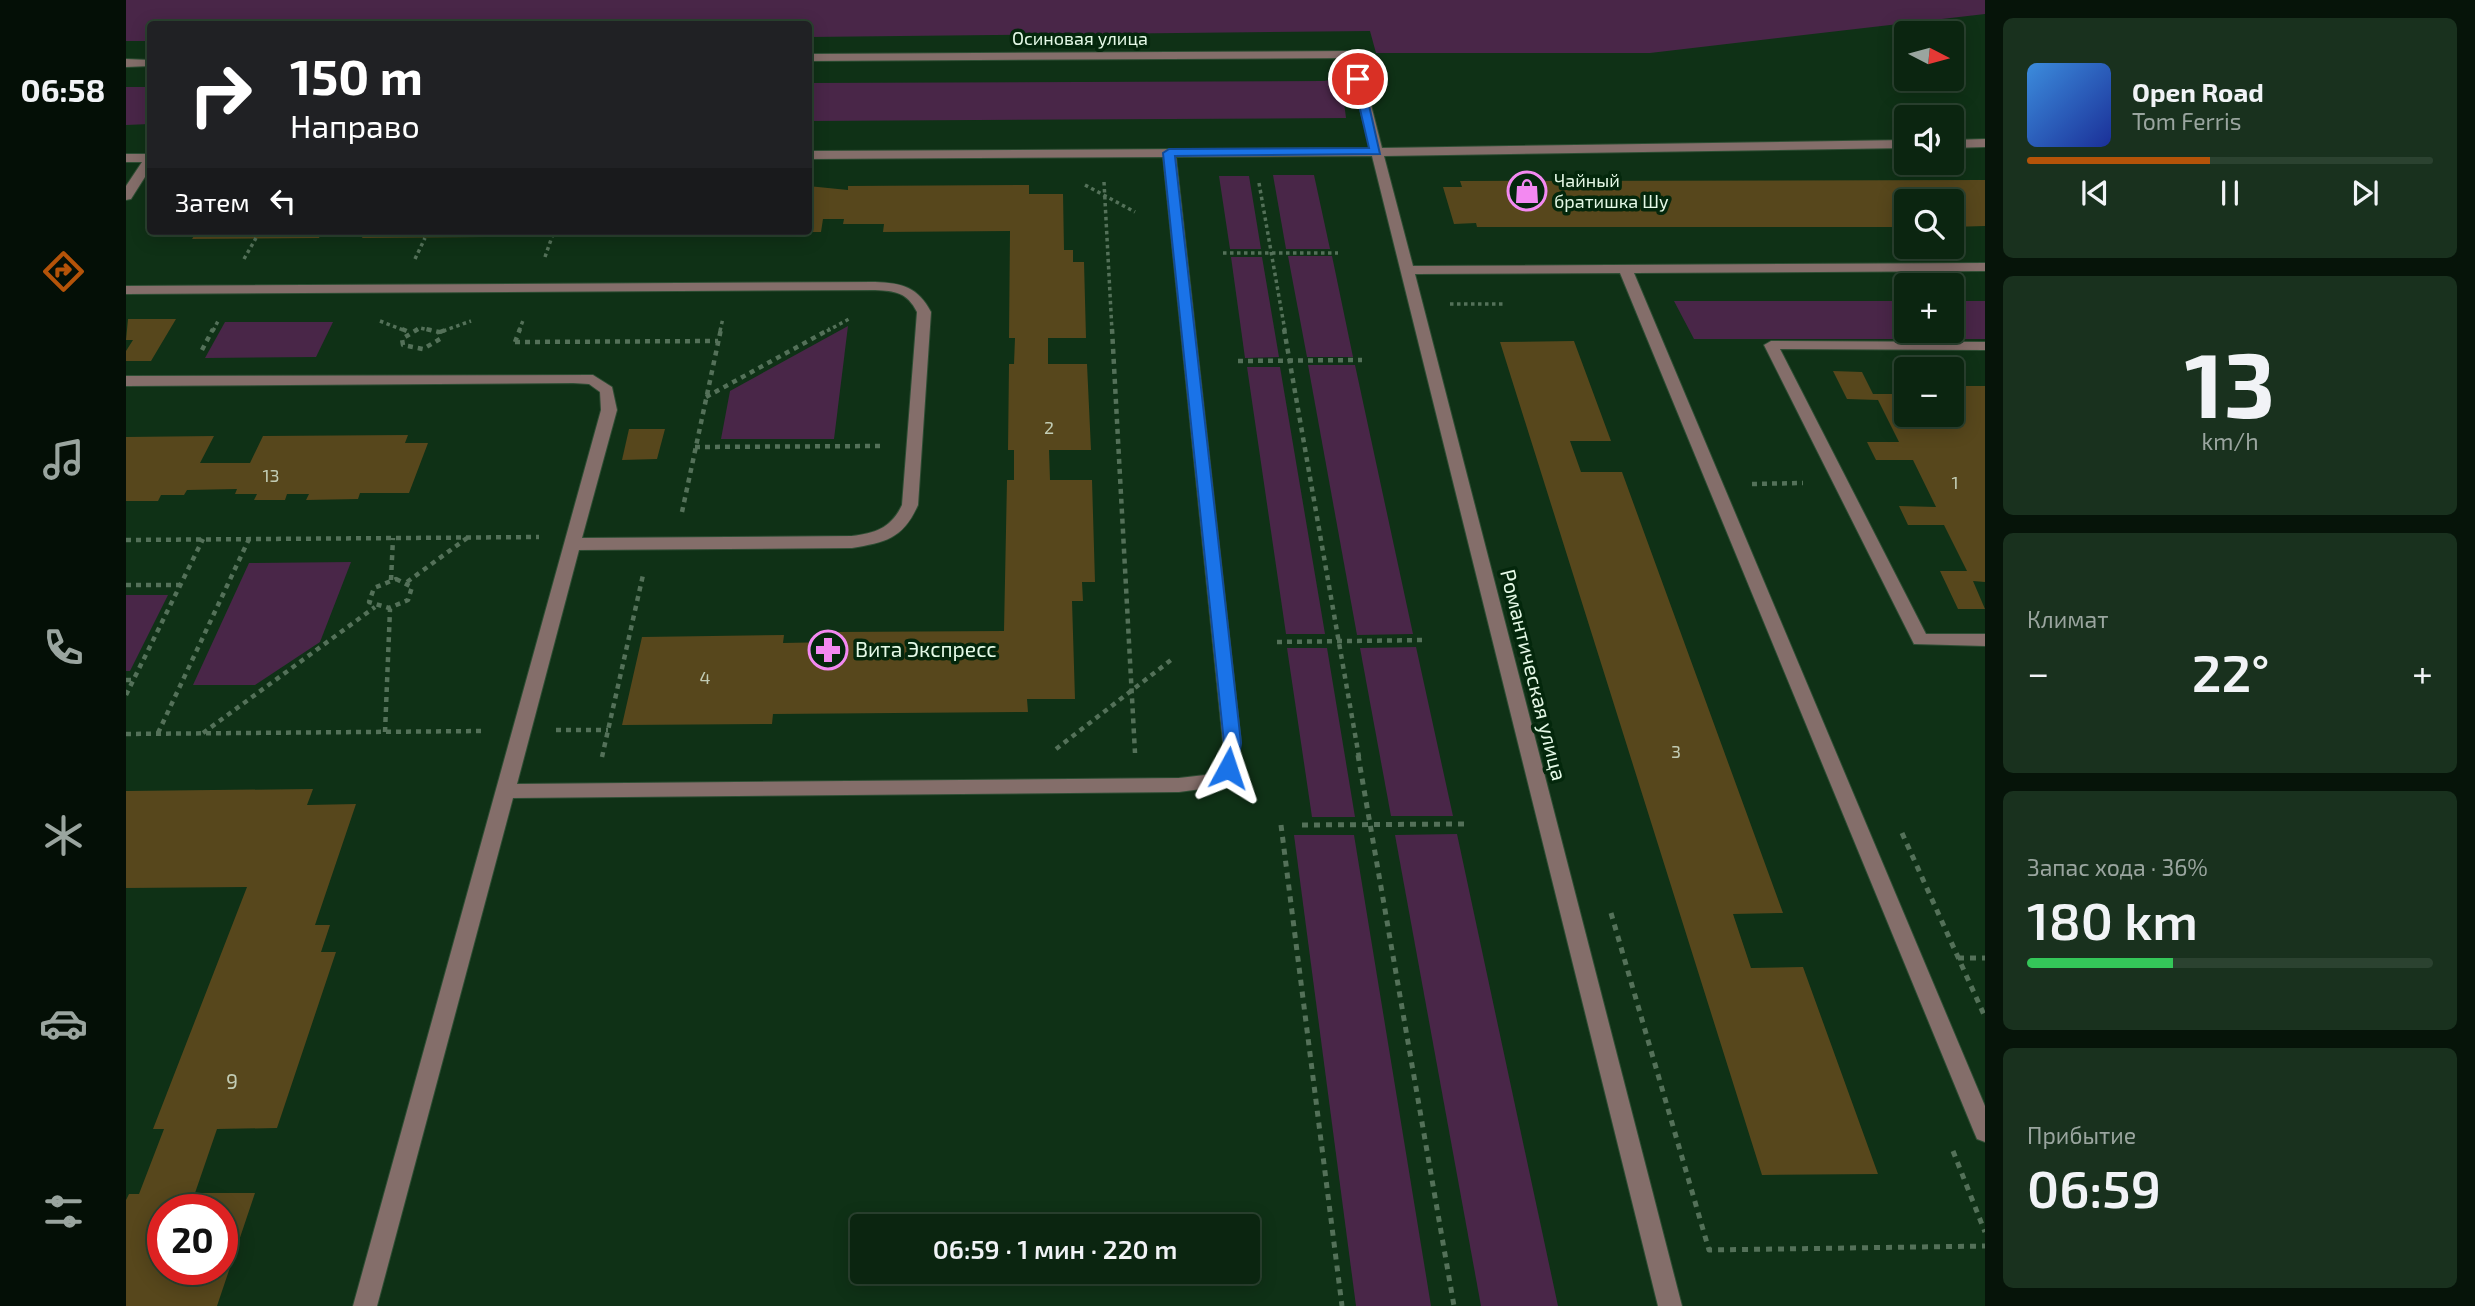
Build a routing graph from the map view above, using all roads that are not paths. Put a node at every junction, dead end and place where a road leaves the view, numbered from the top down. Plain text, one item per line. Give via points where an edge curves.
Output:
1 (1352, 54) joint
2 (812, 58) edge
3 (126, 63) edge
4 (147, 63) edge
5 (1894, 144) edge
6 (1964, 144) edge
7 (1985, 144) edge
8 (1376, 152) junction
9 (1169, 153) junction
10 (812, 155) edge
11 (126, 158) edge
12 (147, 159) edge
13 (147, 164) edge
14 (126, 196) edge
15 (1985, 267) edge
16 (1625, 269) junction
17 (1406, 270) junction
18 (126, 290) edge
19 (1985, 346) edge
20 (126, 381) edge
21 (574, 540) junction
22 (1985, 640) edge
23 (506, 791) junction
24 (1985, 1132) edge
25 (365, 1306) edge
26 (1670, 1306) edge

1 - 2 street, Осиновая улица
1 - 8 street, Романтическая улица
3 - 4 street
5 - 8 street
6 - 7 street
8 - 9 street
8 - 17 street, Романтическая улица
9 - 10 street
9 - 23 street via 1232,743 1228,768 1209,782 1137,786
11 - 12 street
13 - 14 street
15 - 16 street
16 - 17 street
16 - 24 street
17 - 26 street, Романтическая улица
18 - 21 street via 875,286 901,288 917,296 924,312 915,445 902,525 881,538 852,542
19 - 22 street via 1770,345 1920,640
20 - 21 street via 593,380 607,390 609,410
21 - 23 street
23 - 25 street

